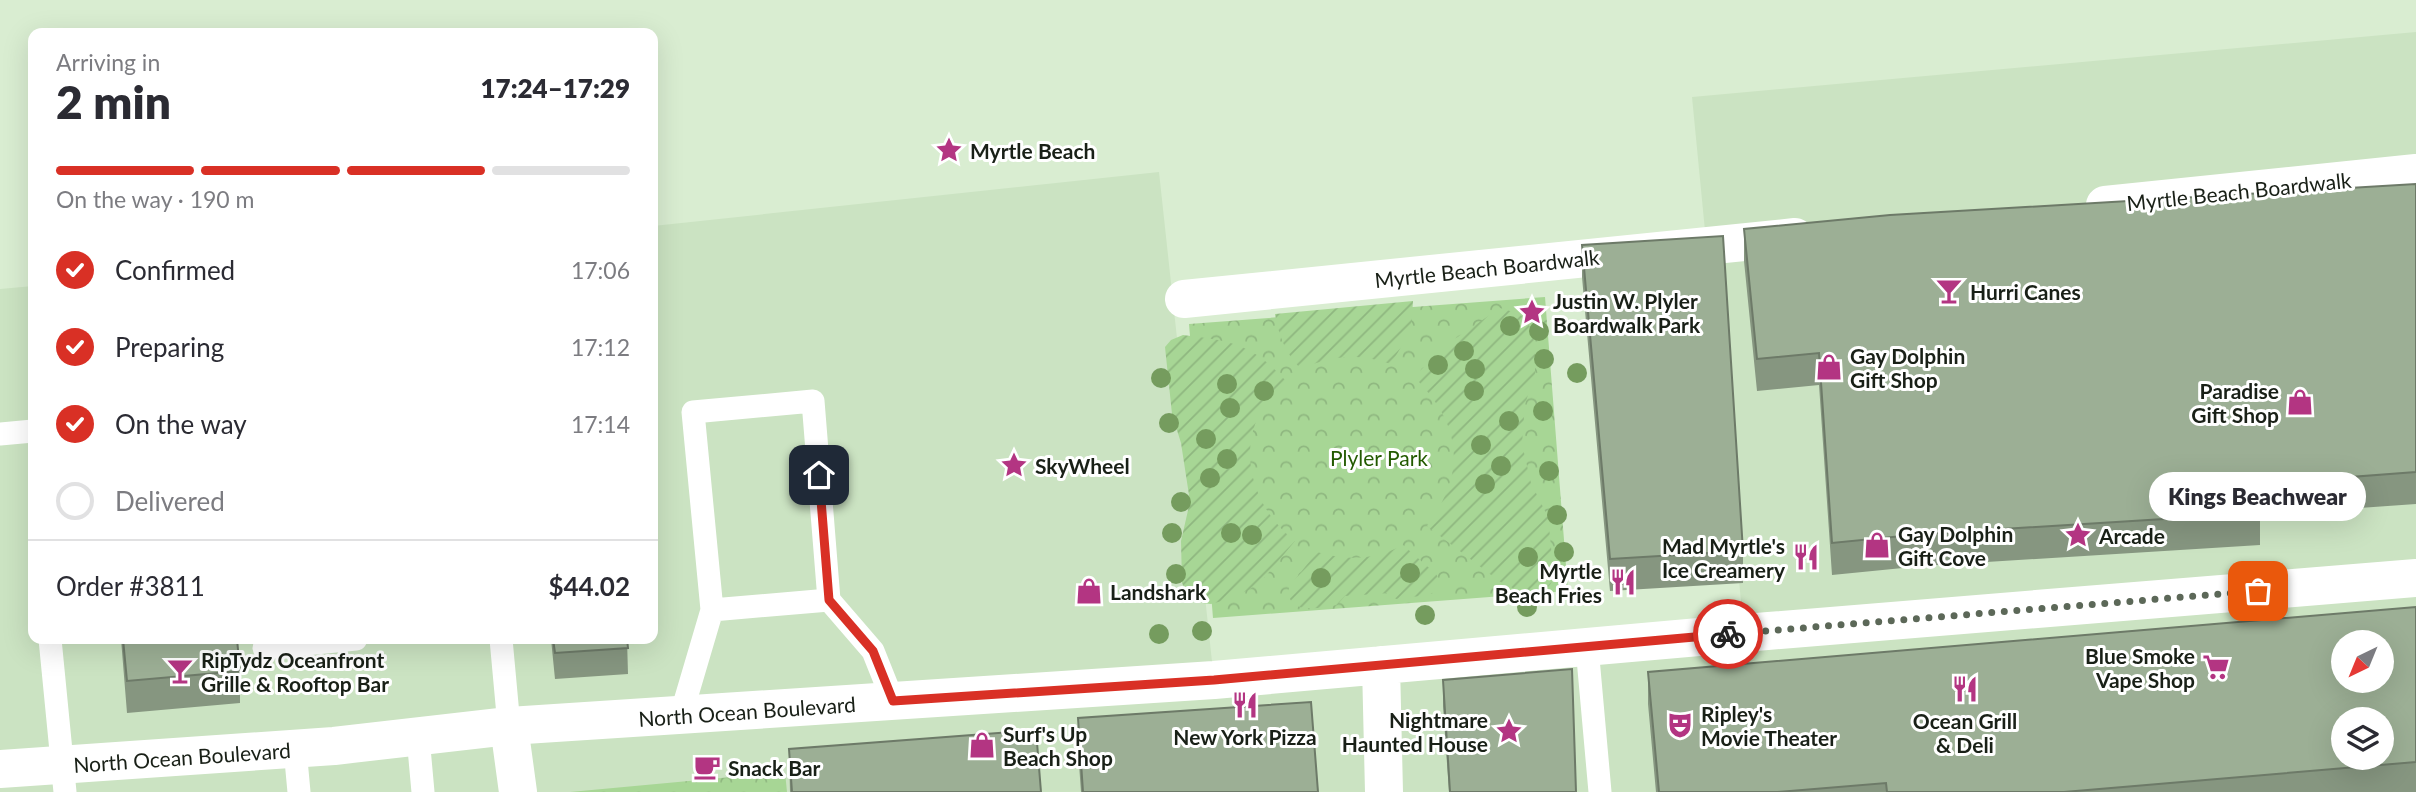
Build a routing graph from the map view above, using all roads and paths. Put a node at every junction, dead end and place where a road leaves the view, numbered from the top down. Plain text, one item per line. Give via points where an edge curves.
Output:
1 (2416, 173) edge
2 (2069, 208) edge
3 (1833, 233) edge
4 (1184, 299) dead end
5 (28, 431) edge
6 (0, 434) edge
7 (2416, 578) edge
8 (829, 600) junction
9 (712, 610) junction
10 (51, 644) edge
11 (305, 644) edge
12 (501, 644) edge
13 (1587, 647) junction
14 (264, 648) dead end
15 (1381, 665) junction
16 (893, 701) junction
17 (681, 715) junction
18 (509, 726) junction
19 (418, 737) junction
20 (295, 749) junction
21 (0, 769) edge
22 (64, 778) edge
23 (299, 792) edge
24 (424, 792) edge
25 (518, 792) edge
26 (1384, 792) edge
27 (1600, 792) edge

1 - 2 main road, Myrtle Beach Boardwalk
3 - 4 main road, Myrtle Beach Boardwalk
5 - 6 lane
7 - 13 main road, North Ocean Boulevard
8 - 9 lane
8 - 9 lane via 813,401 693,412
8 - 16 lane via 873,651
9 - 17 lane
10 - 22 lane
11 - 14 lane
12 - 18 lane
13 - 15 main road, North Ocean Boulevard
13 - 27 lane
15 - 16 main road, North Ocean Boulevard
15 - 26 main road
16 - 17 main road, North Ocean Boulevard
17 - 18 main road, North Ocean Boulevard
18 - 19 main road, North Ocean Boulevard
18 - 25 main road
19 - 20 main road, North Ocean Boulevard
19 - 24 lane
20 - 22 main road, North Ocean Boulevard
20 - 23 lane
21 - 22 main road, North Ocean Boulevard

